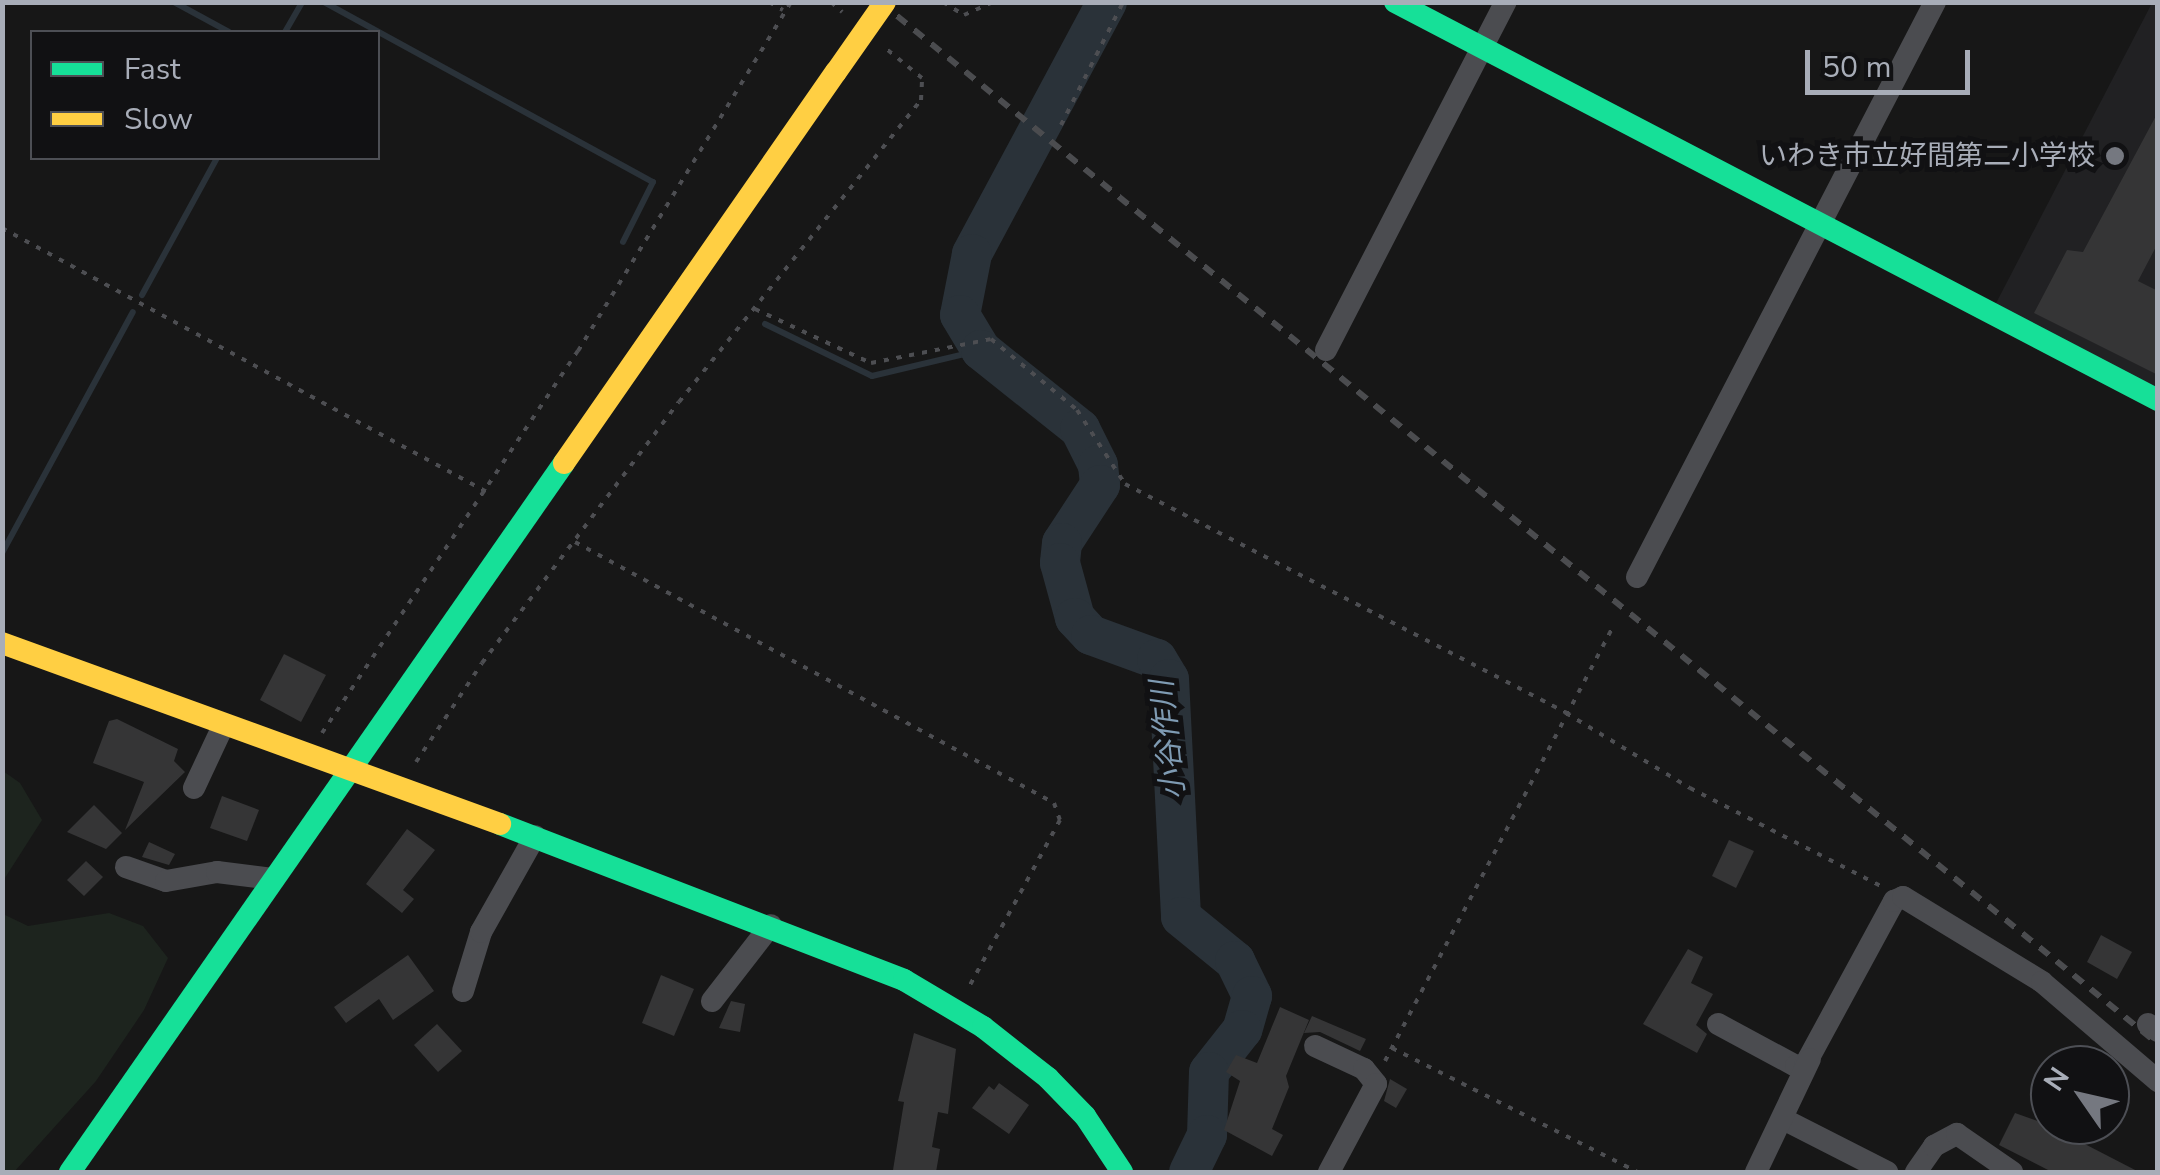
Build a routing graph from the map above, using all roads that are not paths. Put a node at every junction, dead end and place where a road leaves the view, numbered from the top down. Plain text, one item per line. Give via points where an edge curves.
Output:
1 (885, 2) edge
2 (1395, 2) edge
3 (1506, 2) edge
4 (1935, 2) edge
5 (1482, 48) junction
6 (1818, 228) junction
7 (1326, 350) dead end
8 (2158, 400) edge
9 (1637, 577) dead end
10 (2, 643) edge
11 (223, 726) junction
12 (348, 770) junction
13 (194, 788) dead end
14 (535, 836) junction
15 (126, 867) dead end
16 (272, 880) junction
17 (771, 926) junction
18 (463, 992) dead end
19 (712, 1001) dead end
20 (1718, 1024) dead end
21 (1315, 1046) dead end
22 (1810, 1059) junction
23 (2158, 1081) edge
24 (1783, 1119) junction
25 (1104, 1139) junction
26 (70, 1172) edge
27 (1102, 1172) edge
28 (1122, 1172) edge
29 (1329, 1172) edge
30 (1756, 1172) edge
31 (1887, 1172) edge
32 (1916, 1172) edge
33 (2012, 1172) edge

1 - 12 street, bridge
2 - 5 street
3 - 5 street
4 - 6 street
5 - 6 street
5 - 7 street
6 - 8 street
6 - 9 street
10 - 11 street
11 - 12 street
11 - 13 street
12 - 14 street
12 - 16 street
14 - 17 street
14 - 18 street via 481,932
15 - 16 street via 166,881 231,872
16 - 26 street
17 - 19 street
17 - 25 street via 890,974 956,1011 1022,1056
20 - 22 street via 1796,1066
21 - 29 street via 1375,1079
22 - 23 street via 1894,901 1903,898 2042,982
22 - 24 street
24 - 30 street
24 - 31 street
25 - 27 street
25 - 28 street
32 - 33 street via 1934,1146 1956,1134

